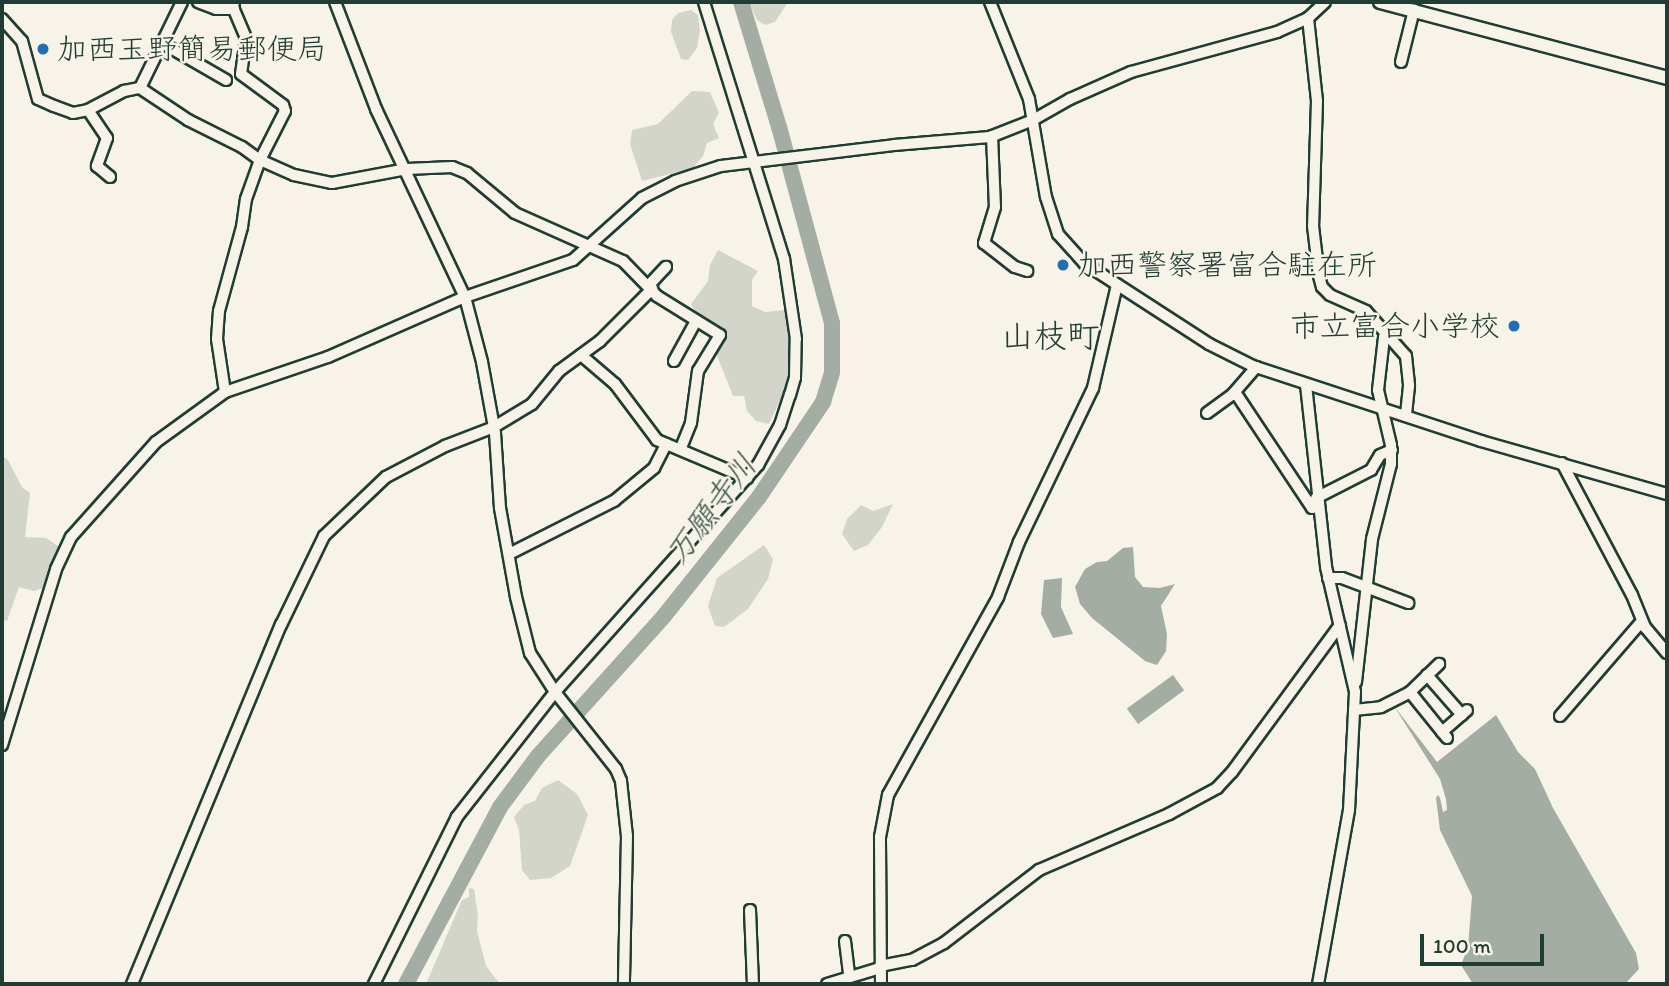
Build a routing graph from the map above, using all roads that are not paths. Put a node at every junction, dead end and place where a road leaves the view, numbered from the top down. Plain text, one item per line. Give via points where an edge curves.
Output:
1 (182, 2) edge
2 (198, 2) edge
3 (335, 2) edge
4 (704, 2) edge
5 (990, 2) edge
6 (1325, 2) edge
7 (1380, 2) edge
8 (234, 5) edge
9 (1414, 10) junction
10 (1308, 18) junction
11 (2, 19) edge
12 (162, 43) junction
13 (1401, 62) dead end
14 (1667, 78) edge
15 (226, 80) dead end
16 (140, 88) junction
17 (88, 110) junction
18 (1033, 120) junction
19 (992, 136) junction
20 (260, 160) junction
21 (755, 163) junction
22 (407, 169) junction
23 (110, 177) dead end
24 (588, 246) junction
25 (666, 267) dead end
26 (1027, 271) dead end
27 (1117, 285) junction
28 (650, 287) junction
29 (465, 298) junction
30 (696, 321) junction
31 (1387, 333) junction
32 (581, 355) junction
33 (674, 361) dead end
34 (1256, 367) junction
35 (1306, 385) junction
36 (225, 392) junction
37 (1235, 392) junction
38 (1381, 407) junction
39 (1207, 413) dead end
40 (1406, 416) junction
41 (494, 427) junction
42 (666, 444) junction
43 (681, 449) junction
44 (1392, 450) junction
45 (1562, 463) junction
46 (747, 478) junction
47 (1667, 494) edge
48 (1317, 502) junction
49 (509, 554) junction
50 (1328, 578) junction
51 (1366, 587) junction
52 (1408, 603) dead end
53 (1642, 621) junction
54 (1340, 625) junction
55 (1667, 653) edge
56 (1438, 664) dead end
57 (1427, 675) junction
58 (1353, 684) junction
59 (1410, 692) junction
60 (556, 694) junction
61 (1354, 710) junction
62 (1560, 716) dead end
63 (2, 745) edge
64 (750, 910) dead end
65 (845, 941) dead end
66 (880, 967) junction
67 (851, 979) edge
68 (132, 984) edge
69 (374, 984) edge
70 (624, 984) edge
71 (753, 984) edge
72 (827, 984) edge
73 (881, 984) edge
74 (1318, 984) edge

1 - 12 street
2 - 8 street via 216,9
3 - 22 street via 376,109
4 - 21 street
5 - 18 street via 1021,72
6 - 10 street
7 - 9 main road
8 - 20 street via 246,38 240,74 285,111
9 - 13 street
9 - 14 main road
10 - 18 street via 1277,32 1131,72
10 - 31 street via 1317,101 1313,226 1319,276 1330,295 1366,311
11 - 17 street via 22,41 38,99 73,113
12 - 15 street
12 - 16 street
16 - 17 street
16 - 20 street
17 - 23 street via 107,138 97,166
18 - 19 street
18 - 27 street via 1046,197 1058,234 1084,263
19 - 21 street
19 - 26 street via 995,206 985,243
20 - 22 street via 295,175 332,183
20 - 36 street via 219,311 217,338
21 - 24 street via 721,166 675,181 642,198
21 - 46 street via 784,258 796,356 795,378 780,425
22 - 24 street via 452,167 467,173 515,213
22 - 29 street
24 - 28 street via 623,261
24 - 29 street via 573,260
25 - 28 street
27 - 34 street via 1209,344
27 - 66 street via 1093,388 1019,542 998,597 888,796 880,837
28 - 30 street
28 - 32 street
29 - 36 street via 328,357
29 - 41 street
30 - 33 street
30 - 43 street via 720,335 698,371 691,423
31 - 38 street via 1378,375
31 - 40 street via 1406,356
32 - 41 street via 559,371 532,404
32 - 42 street via 615,384 657,440
34 - 35 street
34 - 37 street
35 - 38 street
35 - 48 street
36 - 63 street via 156,442 71,537 56,569
37 - 39 street
37 - 48 street via 1312,508
38 - 40 street
38 - 44 street
40 - 45 street
41 - 49 street via 496,478
41 - 68 street via 386,477 324,537 281,625
42 - 43 street
42 - 49 street via 654,468 614,501
43 - 46 street
44 - 48 street via 1380,455 1371,470
44 - 51 street
45 - 47 street
45 - 53 street
46 - 60 street
48 - 50 street
49 - 60 street via 530,653
50 - 51 street
50 - 54 street
51 - 52 street
51 - 58 street via 1357,682
53 - 55 street
53 - 62 street
54 - 58 street
54 - 66 street via 1217,788 1169,814 1039,870 944,943 912,960
56 - 57 street
57 - 59 street
57 - 59 street via 1464,713 1445,735
58 - 61 street
59 - 61 street via 1381,707
60 - 69 street via 457,817
60 - 70 street via 616,769 625,810
61 - 74 street via 1349,810
64 - 71 street
65 - 67 street
66 - 67 street
66 - 73 street
67 - 72 street

